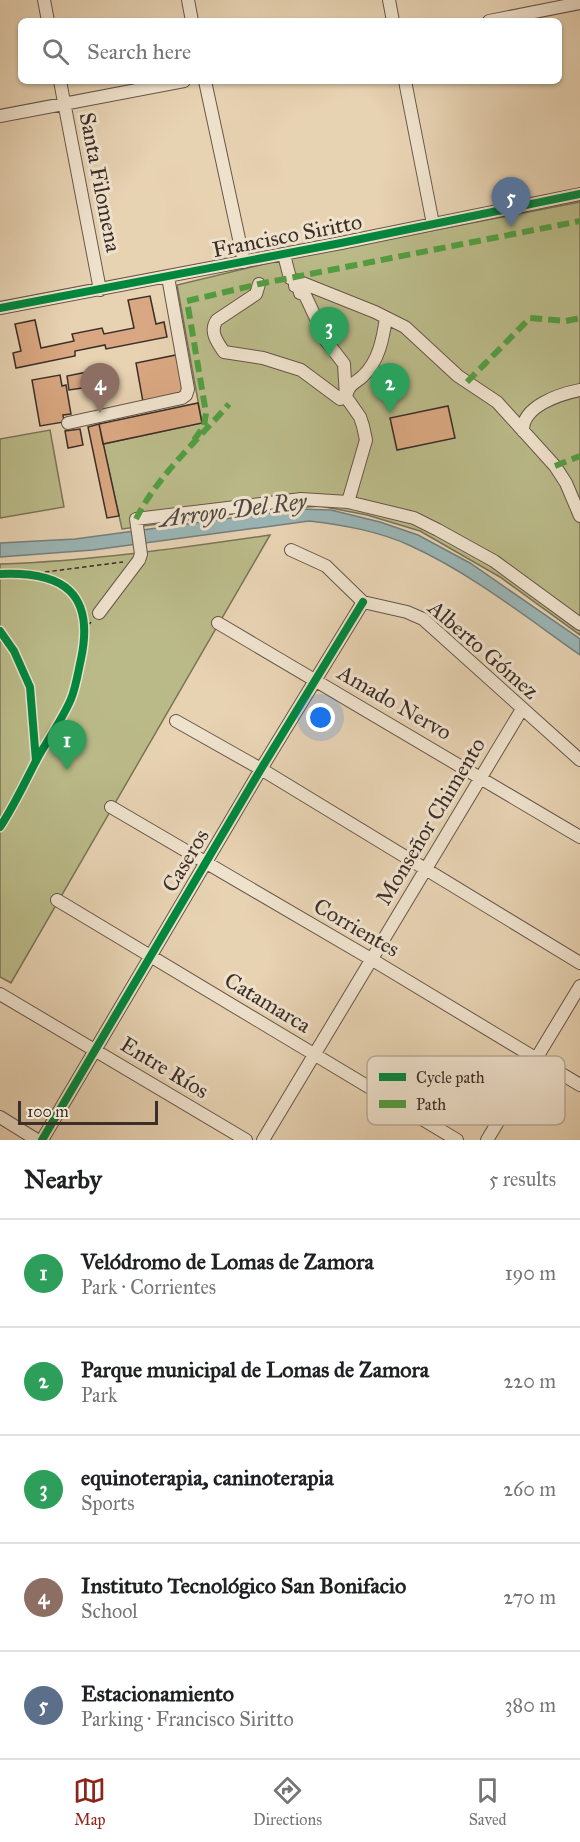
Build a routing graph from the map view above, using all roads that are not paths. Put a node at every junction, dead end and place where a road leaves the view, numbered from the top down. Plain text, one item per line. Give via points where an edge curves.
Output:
1 (44, 0) edge
2 (188, 0) edge
3 (389, 0) edge
4 (580, 3) edge
5 (47, 18) edge
6 (191, 18) edge
7 (392, 18) edge
8 (504, 18) edge
9 (61, 84) edge
10 (168, 84) edge
11 (206, 84) edge
12 (406, 84) edge
13 (65, 103) junction
14 (0, 116) edge
15 (580, 194) edge
16 (433, 224) junction
17 (284, 255) junction
18 (244, 262) junction
19 (168, 277) junction
20 (295, 280) junction
21 (259, 284) dead end
22 (100, 290) junction
23 (0, 308) edge
24 (386, 318) junction
25 (580, 390) edge
26 (346, 398) junction
27 (68, 423) dead end
28 (524, 431) junction
29 (348, 502) junction
30 (580, 516) edge
31 (291, 550) dead end
32 (363, 602) junction
33 (99, 613) road end
34 (218, 623) dead end
35 (580, 624) edge
36 (316, 680) junction
37 (522, 710) junction
38 (176, 722) dead end
39 (580, 760) edge
40 (261, 769) junction
41 (481, 777) junction
42 (111, 807) dead end
43 (580, 837) edge
44 (205, 862) junction
45 (426, 868) junction
46 (57, 900) dead end
47 (149, 955) junction
48 (371, 959) junction
49 (580, 963) edge
50 (580, 986) edge
51 (0, 994) edge
52 (95, 1050) junction
53 (314, 1054) junction
54 (533, 1056) edge
55 (537, 1056) edge
56 (565, 1076) edge
57 (580, 1085) edge
58 (367, 1086) edge
59 (0, 1117) edge
60 (432, 1125) edge
61 (497, 1125) edge
62 (40, 1140) edge
63 (246, 1140) edge
64 (263, 1140) edge
65 (457, 1140) edge
66 (488, 1140) edge

1 - 5 street
2 - 6 street
3 - 7 street
4 - 8 street
9 - 13 street, Santa Filomena
10 - 13 street
11 - 18 street
12 - 16 street
13 - 14 street
13 - 22 street, Santa Filomena
15 - 16 street, Francisco Siritto
16 - 17 street, Francisco Siritto
17 - 18 street, Francisco Siritto
17 - 20 street via 290,278
18 - 19 street, Francisco Siritto
19 - 22 street, Francisco Siritto
19 - 27 street via 186,394
20 - 24 street
20 - 26 street via 321,334 344,364
21 - 26 street via 256,294 213,325 224,352 263,358 301,370 340,399
22 - 23 street, Francisco Siritto
24 - 26 street via 383,342 364,376 349,386
24 - 28 street via 405,327 458,376 497,402
25 - 28 street via 537,407 525,419
26 - 29 street via 360,417 366,440
28 - 30 street via 555,466
29 - 33 street via 301,499 136,519 140,557
29 - 35 street via 414,518 438,530 494,561
31 - 32 street via 326,566
32 - 36 street, Caseros
32 - 37 street, Alberto Gómez via 423,619
34 - 36 street, Amado Nervo
36 - 40 street, Caseros
36 - 41 street, Amado Nervo
37 - 39 street, Alberto Gómez
37 - 41 street, Monseñor Chimento
38 - 40 street
40 - 44 street, Caseros
40 - 45 street
41 - 43 street, Amado Nervo
41 - 45 street, Monseñor Chimento
42 - 44 street, Corrientes
44 - 47 street, Caseros
44 - 48 street, Corrientes
45 - 48 street, Monseñor Chimento
45 - 49 street
46 - 47 street, Catamarca
47 - 52 street, Caseros
47 - 53 street, Catamarca
48 - 53 street, Monseñor Chimento
48 - 54 street, Corrientes
50 - 55 street
51 - 52 street, Entre Ríos
52 - 62 street, Caseros
52 - 63 street, Entre Ríos
53 - 58 street, Catamarca
53 - 64 street, Monseñor Chimento
56 - 57 street, Corrientes
59 - 62 street
60 - 65 street, Catamarca
61 - 66 street

